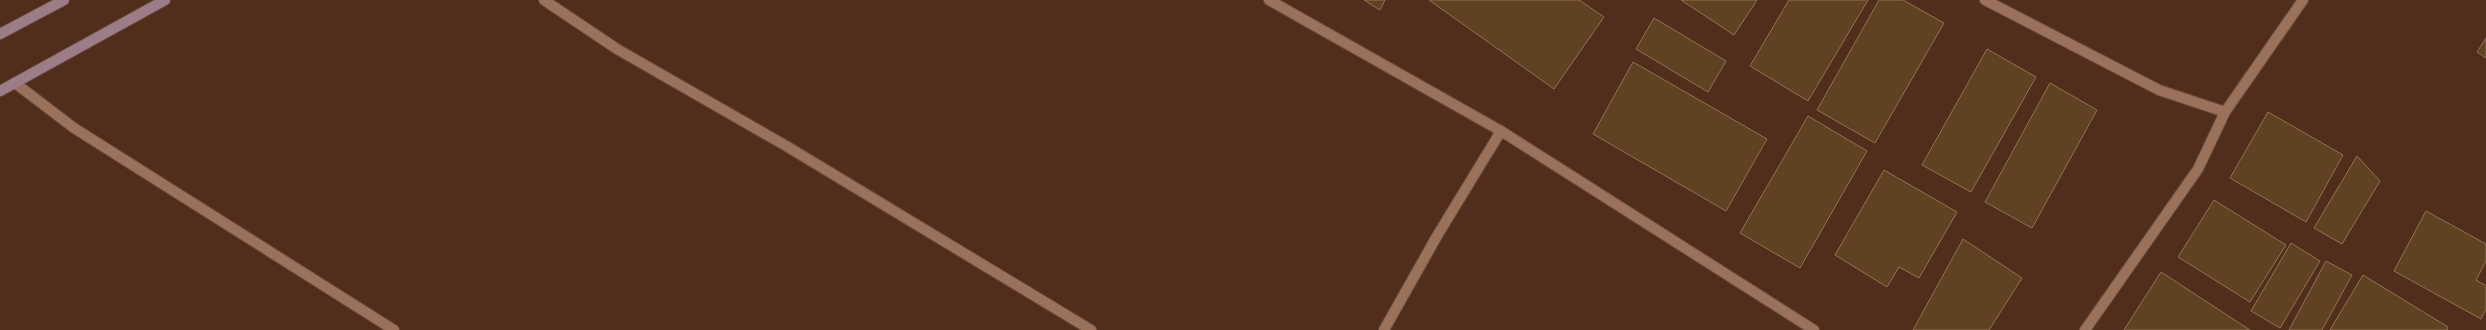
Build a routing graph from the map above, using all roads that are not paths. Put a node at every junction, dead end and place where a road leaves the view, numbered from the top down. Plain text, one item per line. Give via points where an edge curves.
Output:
1 (64, 0) edge
2 (165, 0) edge
3 (544, 0) edge
4 (1269, 0) edge
5 (1985, 0) edge
6 (2303, 0) edge
7 (0, 34) edge
8 (15, 83) junction
9 (0, 91) edge
10 (2225, 112) junction
11 (1501, 132) junction
12 (394, 330) edge
13 (1091, 330) edge
14 (1384, 330) edge
15 (1814, 330) edge
16 (2086, 330) edge

1 - 7 street
2 - 8 street
3 - 13 street via 617,49 788,147
4 - 11 street
5 - 10 street via 2159,90
6 - 10 street
8 - 9 street
8 - 12 street via 74,128
10 - 16 street via 2198,169
11 - 14 street
11 - 15 street

